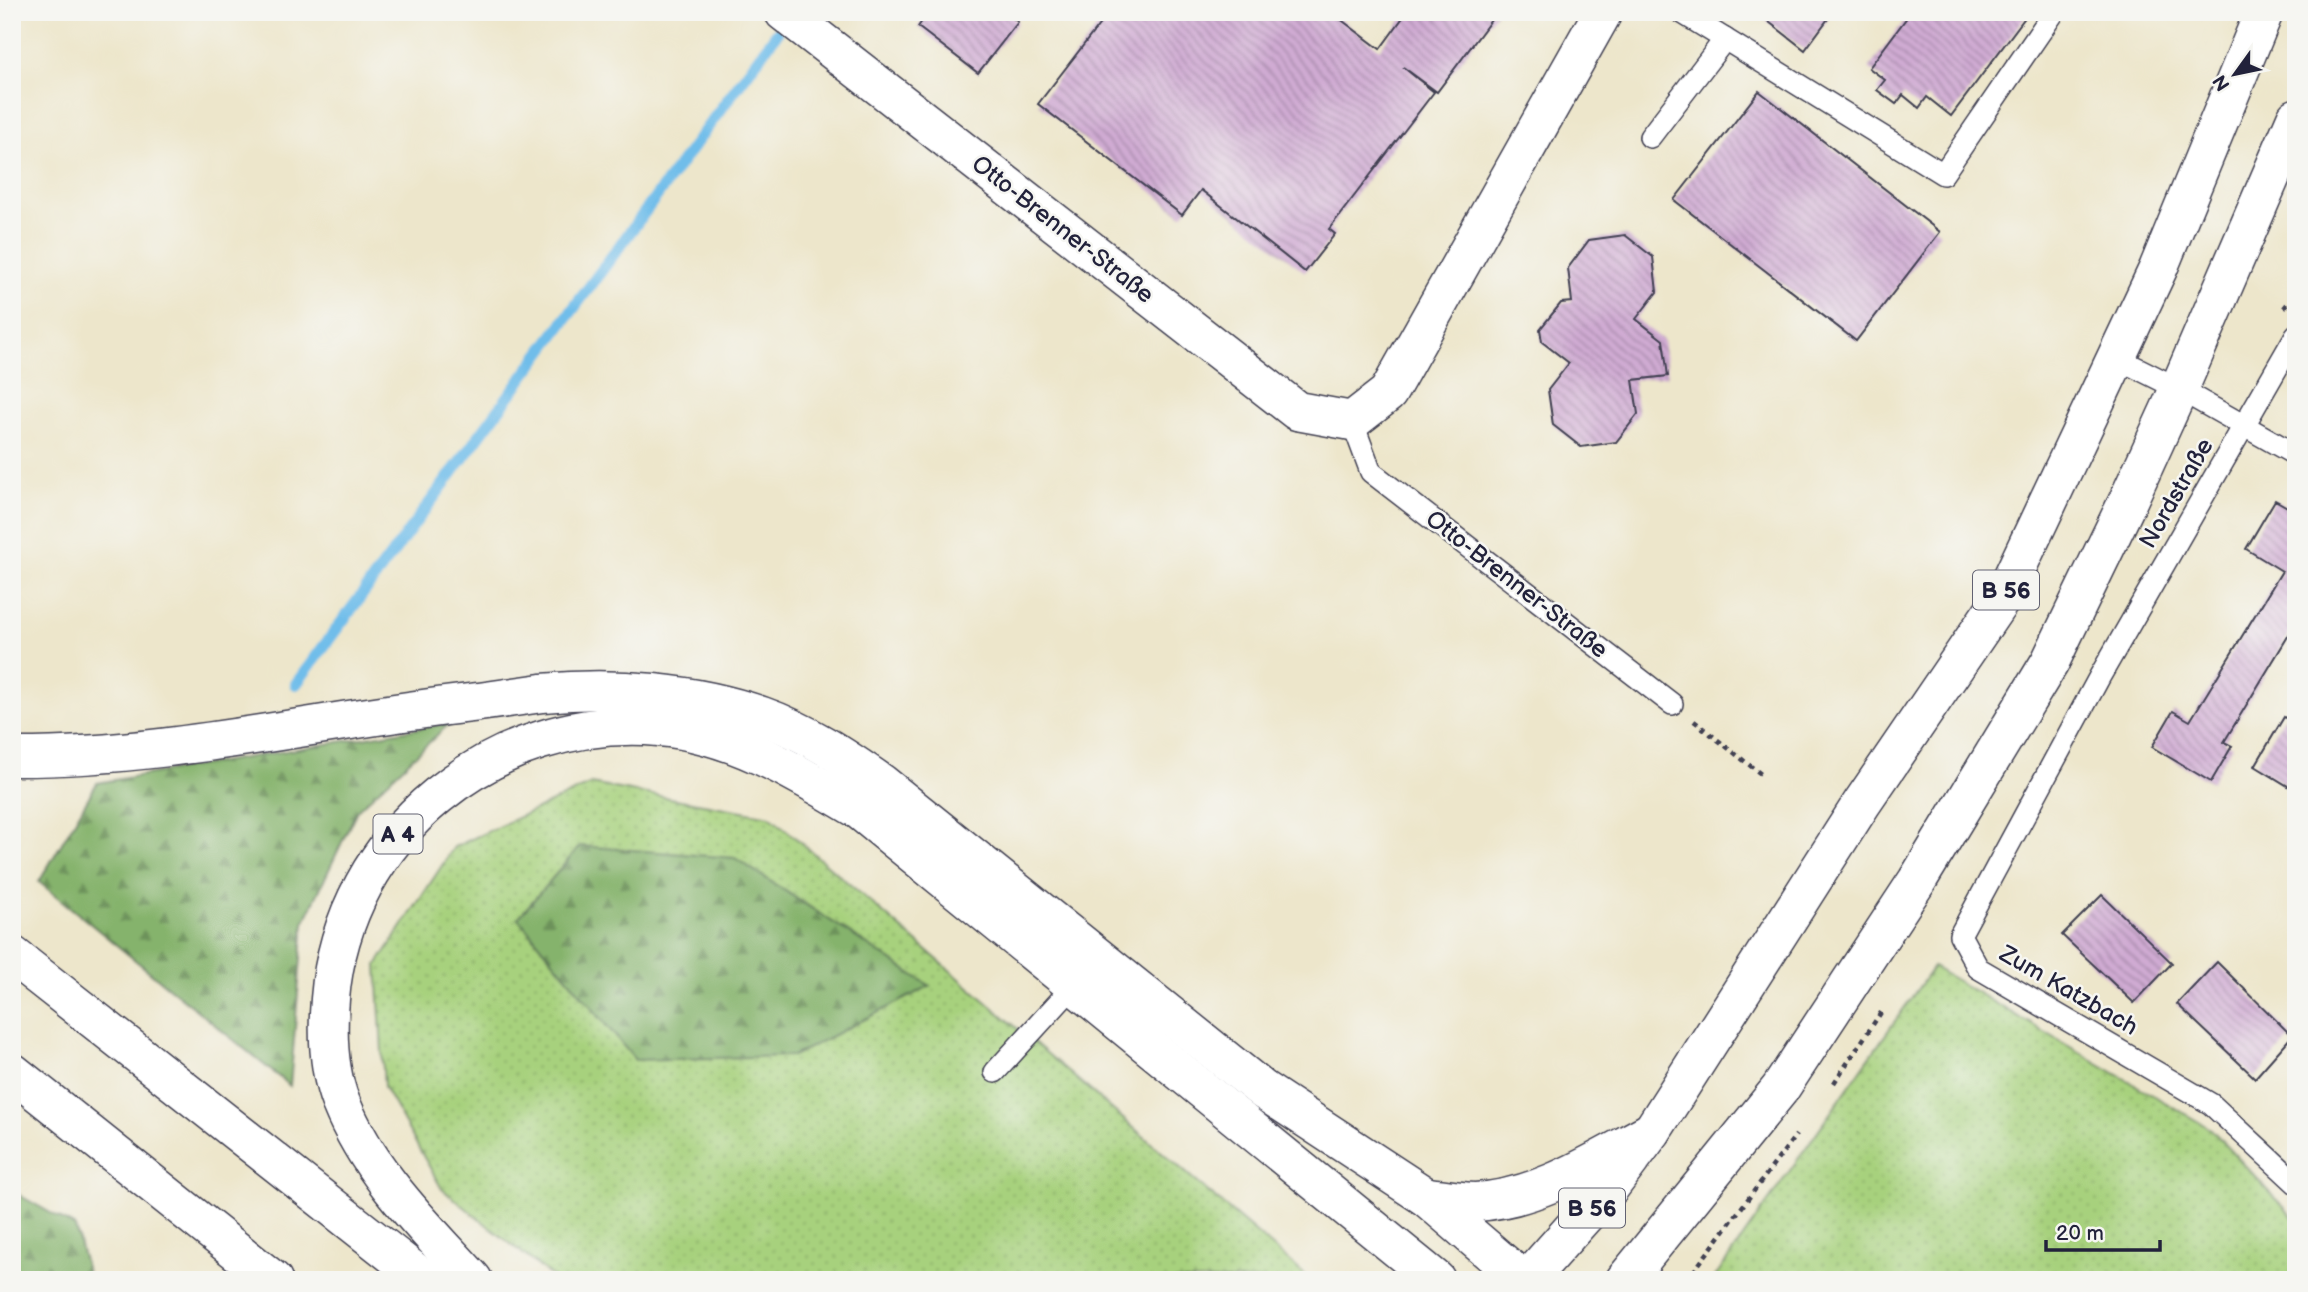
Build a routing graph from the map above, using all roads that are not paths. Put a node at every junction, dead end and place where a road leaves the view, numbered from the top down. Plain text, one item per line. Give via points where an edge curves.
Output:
1 (784, 12) edge
2 (1603, 12) edge
3 (1681, 12) edge
4 (2054, 12) edge
5 (2264, 12) edge
6 (1725, 40) junction
7 (2296, 118) edge
8 (1650, 137) dead end
9 (2296, 335) edge
10 (2116, 358) junction
11 (2179, 389) junction
12 (1352, 421) junction
13 (2245, 427) junction
14 (2296, 454) edge
15 (2100, 676) joint
16 (1672, 704) road end
17 (12, 757) edge
18 (12, 955) edge
19 (1086, 972) junction
20 (12, 1072) edge
21 (995, 1072) dead end
22 (1652, 1131) junction
23 (2296, 1183) edge
24 (1426, 1197) junction
25 (273, 1280) edge
26 (425, 1280) edge
27 (473, 1280) edge
28 (1436, 1280) edge
29 (1525, 1280) edge
30 (1625, 1280) edge

1 - 12 main road, Otto-Brenner-Straße via 1297,411
2 - 12 main road via 1388,393
3 - 6 lane
4 - 6 lane via 1943,174
5 - 10 main road, B 56
6 - 8 lane
7 - 11 main road, B 56
9 - 13 lane, Nordstraße
10 - 11 lane
10 - 22 main road, B 56 via 2004,595 1861,803
11 - 13 lane
11 - 30 main road, B 56 via 2050,662 1917,881 1780,1089
12 - 16 lane, Otto-Brenner-Straße via 1371,472
13 - 14 lane
13 - 15 lane, Nordstraße
15 - 23 lane, Zum Katzbach via 1960,935 1978,968 2211,1104
17 - 19 main road via 128,752 544,693 637,692 696,699 762,716 849,761 926,817
18 - 26 main road
19 - 21 lane
19 - 24 main road
19 - 27 main road, A 4 via 858,809 764,758 719,740 659,727 603,727 546,737 479,766 439,794 385,849 356,898 337,952 328,1020 333,1076 352,1127 383,1178
19 - 28 main road
20 - 25 main road
22 - 24 main road via 1535,1190 1475,1202
22 - 29 main road, B 56 via 1610,1187
24 - 29 main road

